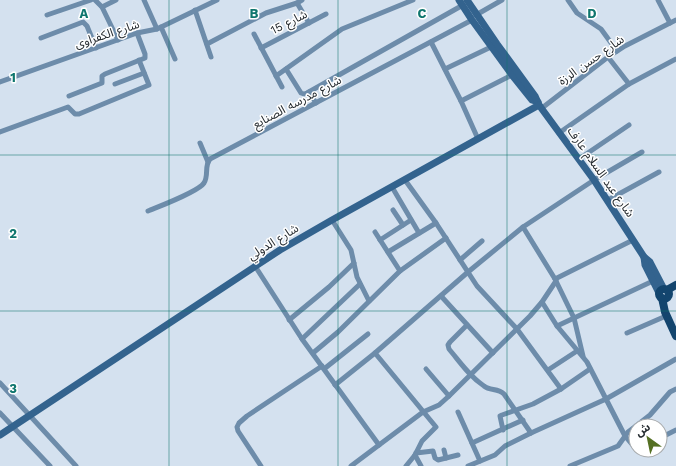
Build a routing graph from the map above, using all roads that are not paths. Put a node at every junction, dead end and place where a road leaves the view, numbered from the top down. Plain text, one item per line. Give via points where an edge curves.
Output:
1 (91, 0) edge
2 (95, 0) edge
3 (116, 0) edge
4 (144, 0) edge
5 (217, 0) edge
6 (413, 0) edge
7 (502, 0) edge
8 (568, 0) edge
9 (658, 0) edge
10 (299, 1) edge
11 (463, 2) edge
12 (102, 7) junction
13 (195, 10) junction
14 (326, 14) dead end
15 (47, 15) dead end
16 (474, 18) junction
17 (676, 20) edge
18 (309, 23) junction
19 (670, 23) junction
20 (159, 28) junction
21 (137, 32) junction
22 (254, 34) dead end
23 (40, 38) dead end
24 (118, 40) junction
25 (431, 42) junction
26 (207, 44) junction
27 (491, 47) junction
28 (96, 48) junction
29 (261, 48) junction
30 (617, 51) junction
31 (211, 57) dead end
32 (608, 57) junction
33 (175, 59) dead end
34 (676, 59) edge
35 (140, 60) junction
36 (286, 69) junction
37 (445, 70) junction
38 (144, 73) junction
39 (512, 75) junction
40 (276, 76) junction
41 (0, 82) edge
42 (115, 84) dead end
43 (630, 84) junction
44 (282, 87) dead end
45 (309, 92) junction
46 (70, 96) dead end
47 (461, 101) junction
48 (316, 103) junction
49 (539, 105) junction
50 (629, 125) dead end
51 (0, 132) edge
52 (559, 132) junction
53 (478, 139) junction
54 (200, 142) dead end
55 (642, 152) dead end
56 (579, 159) junction
57 (208, 162) junction
58 (659, 172) dead end
59 (405, 180) junction
60 (594, 180) junction
61 (392, 187) junction
62 (608, 200) junction
63 (393, 210) dead end
64 (148, 211) dead end
65 (332, 220) junction
66 (411, 220) junction
67 (436, 223) junction
68 (403, 225) junction
69 (523, 227) junction
70 (376, 232) dead end
71 (419, 233) junction
72 (446, 238) junction
73 (380, 240) junction
74 (633, 240) junction
75 (482, 241) dead end
76 (388, 252) junction
77 (644, 257) junction
78 (460, 260) junction
79 (354, 263) junction
80 (255, 266) junction
81 (400, 271) junction
82 (468, 272) junction
83 (555, 280) junction
84 (653, 281) junction
85 (360, 284) junction
86 (676, 285) edge
87 (666, 294) edge
88 (441, 296) junction
89 (370, 301) junction
90 (542, 302) junction
91 (666, 316) junction
92 (574, 318) junction
93 (289, 320) junction
94 (676, 323) edge
95 (467, 325) junction
96 (557, 326) junction
97 (517, 329) junction
98 (627, 333) dead end
99 (368, 334) dead end
100 (676, 336) edge
101 (302, 339) junction
102 (577, 351) junction
103 (313, 353) junction
104 (375, 353) junction
105 (493, 353) junction
106 (583, 358) junction
107 (676, 359) edge
108 (323, 368) junction
109 (426, 369) dead end
110 (590, 369) junction
111 (548, 370) junction
112 (471, 374) junction
113 (1, 385) edge
114 (335, 385) junction
115 (561, 389) junction
116 (676, 389) edge
117 (449, 396) junction
118 (606, 399) junction
119 (516, 410) junction
120 (423, 412) junction
121 (458, 412) dead end
122 (0, 413) edge
123 (26, 417) junction
124 (646, 418) edge
125 (523, 420) junction
126 (15, 425) junction
127 (503, 430) junction
128 (531, 433) junction
129 (628, 433) edge
130 (0, 435) edge
131 (625, 436) junction
132 (628, 440) edge
133 (472, 443) junction
134 (379, 445) junction
135 (444, 450) dead end
136 (416, 454) junction
137 (458, 455) dead end
138 (446, 458) junction
139 (480, 461) junction
140 (50, 466) edge
141 (76, 466) edge
142 (261, 466) edge
143 (352, 466) edge
144 (406, 466) edge
145 (421, 466) edge
146 (468, 466) edge
147 (570, 466) edge

1 - 15 street
2 - 12 street
3 - 12 street
4 - 20 street
5 - 13 street, شارع الكفراوى
6 - 36 street via 342,29
7 - 16 street, شارع مدرسه الصنايع
8 - 30 street via 577,13 601,29
9 - 19 street
10 - 18 street
10 - 26 street via 266,13
11 - 16 street, شارع عبد السلام عارف
11 - 45 street
12 - 24 street
13 - 20 street, شارع الكفراوى
13 - 26 street
14 - 18 street, شارع 15
16 - 25 street, شارع مدرسه الصنايع
16 - 27 street, شارع عبد السلام عارف
16 - 49 street, شارع عبد السلام عارف via 535,96
17 - 19 street, شارع حسن الرزة
18 - 29 street, شارع 15
19 - 30 street, شارع حسن الرزة
20 - 21 street, شارع الكفراوى
20 - 33 street
21 - 24 street, شارع الكفراوى
21 - 35 street via 146,56
22 - 29 street
23 - 28 street via 83,22
24 - 28 street, شارع الكفراوى
25 - 37 street
25 - 48 street, شارع مدرسه الصنايع
26 - 31 street
27 - 37 street
27 - 39 street, شارع عبد السلام عارف
28 - 41 street, شارع الكفراوى
29 - 40 street
30 - 32 street, شارع حسن الرزة
32 - 43 street
32 - 49 street, شارع حسن الرزة
34 - 43 street
35 - 38 street
35 - 46 street via 105,74 102,76 102,83
36 - 40 street
36 - 45 street via 301,93
37 - 47 street
38 - 42 street
38 - 51 street via 149,85 79,114 75,114 68,107
39 - 47 street
39 - 49 street, شارع عبد السلام عارف
40 - 44 street
43 - 52 street
45 - 48 street
47 - 53 street
48 - 57 street, شارع مدرسه الصنايع
49 - 52 street, شارع عبد السلام عارف
49 - 53 street, شارع الدولي
50 - 56 street
52 - 56 street, شارع عبد السلام عارف
53 - 59 street, شارع الدولي
54 - 57 street
55 - 60 street
56 - 60 street, شارع عبد السلام عارف
57 - 64 street via 207,176 200,188
58 - 62 street
59 - 61 street, شارع الدولي
59 - 67 street
60 - 62 street, شارع عبد السلام عارف
60 - 69 street
61 - 65 street, شارع الدولي
61 - 66 street
62 - 74 street, شارع عبد السلام عارف
63 - 68 street
65 - 79 street via 351,250
65 - 80 street, شارع الدولي
66 - 68 street
66 - 71 street
67 - 71 street
67 - 72 street
68 - 73 street
69 - 82 street
69 - 83 street
70 - 73 street
71 - 76 street
72 - 78 street
72 - 81 street
73 - 76 street
74 - 77 street, شارع عبد السلام عارف
74 - 83 street
75 - 78 street
76 - 81 street
77 - 84 street, شارع عبد السلام عارف via 644,263
77 - 87 street, شارع عبد السلام عارف via 650,262
78 - 82 street
79 - 85 street
79 - 93 street via 329,288
80 - 93 street
80 - 123 street, شارع الدولي
81 - 89 street
82 - 88 street
82 - 97 street via 477,286
83 - 90 street
83 - 92 street
84 - 87 street, شارع عبد السلام عارف
84 - 92 street
85 - 89 street
85 - 101 street
86 - 87 main road
87 - 91 main road, شارع عبد السلام عارف
87 - 94 main road, شارع عبد السلام عارف
88 - 95 street
88 - 104 street
89 - 103 street
90 - 96 street
90 - 97 street
91 - 98 street
91 - 100 main road, شارع عبد السلام عارف
92 - 96 street
92 - 106 street
93 - 101 street
95 - 105 street
95 - 112 street via 447,347
96 - 102 street
97 - 105 street
97 - 111 street
99 - 108 street
101 - 103 street
102 - 106 street
102 - 111 street
103 - 108 street
104 - 114 street
104 - 120 street
105 - 112 street
106 - 110 street
107 - 118 street
108 - 114 street
108 - 142 street via 247,416 237,426
109 - 117 street
110 - 115 street
110 - 118 street
111 - 115 street
112 - 117 street
112 - 119 street via 484,387 500,391
113 - 123 street
114 - 134 street
115 - 119 street
116 - 124 street
117 - 120 street via 439,405
118 - 128 street
118 - 131 street
119 - 125 street
119 - 127 street via 500,416
120 - 134 street
120 - 136 street via 436,427 422,441
121 - 133 street
122 - 126 street
123 - 126 street, شارع الدولي
123 - 141 street
125 - 127 street
125 - 128 street
126 - 130 street, شارع الدولي
126 - 140 street
127 - 133 street
128 - 139 street
129 - 131 street
131 - 132 street
131 - 147 street via 618,446
133 - 139 street
134 - 143 street
135 - 138 street
136 - 138 street via 432,451 436,460
136 - 144 street
136 - 145 street
137 - 138 street
139 - 146 street

